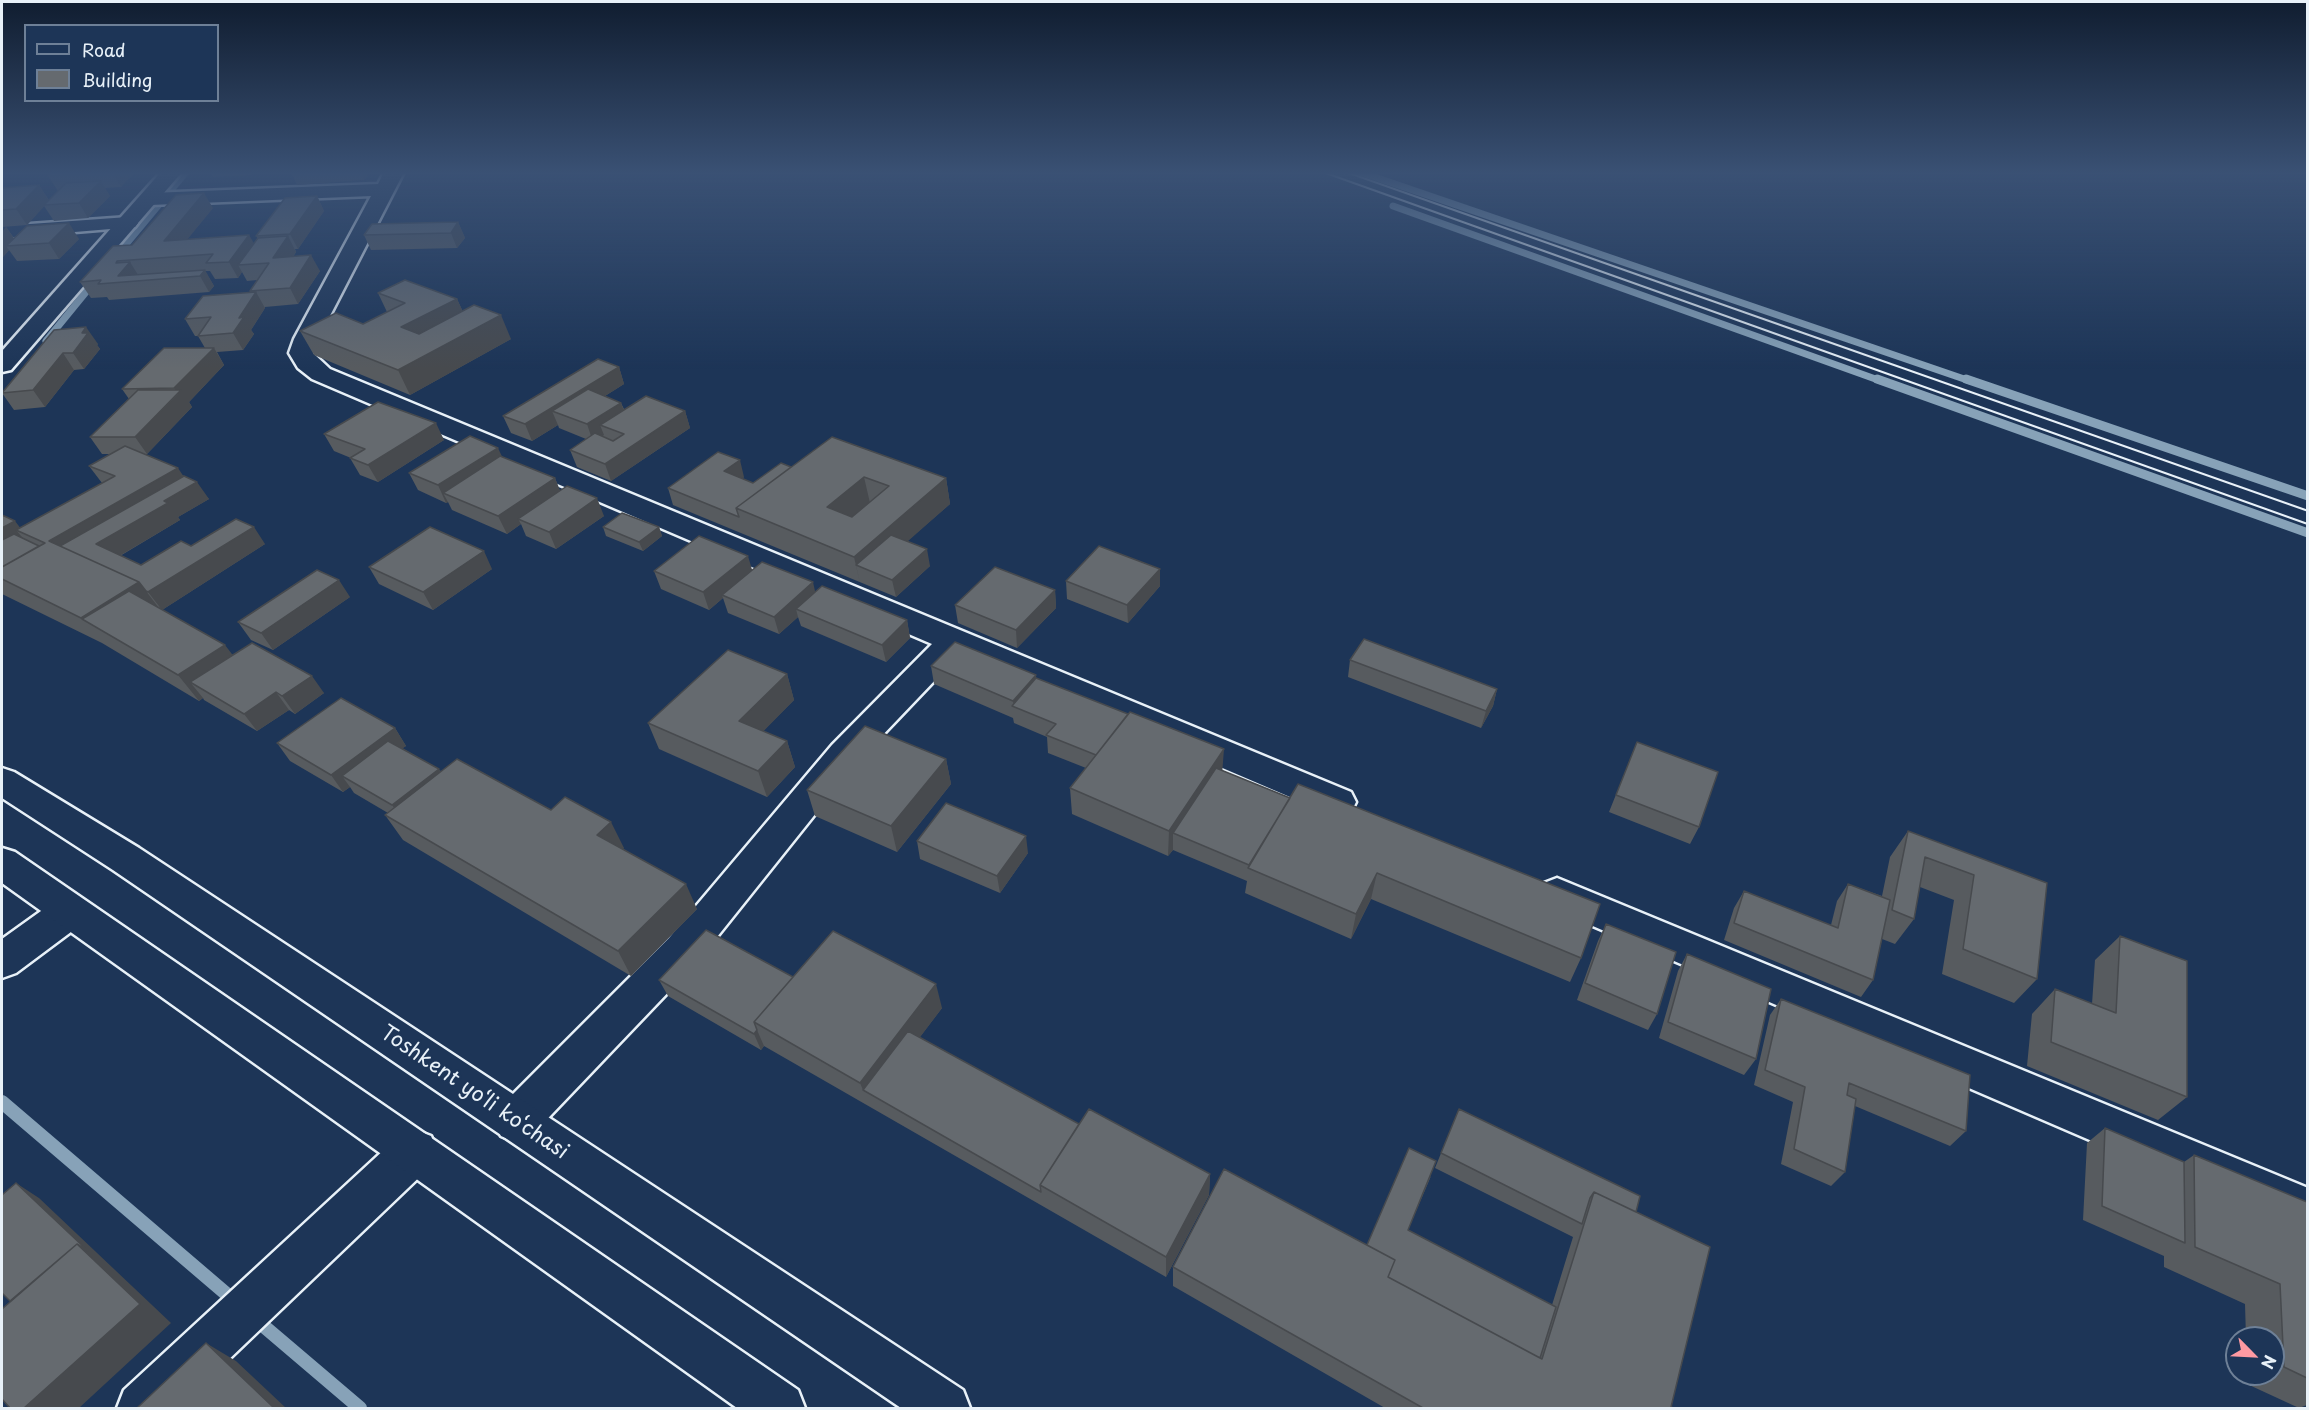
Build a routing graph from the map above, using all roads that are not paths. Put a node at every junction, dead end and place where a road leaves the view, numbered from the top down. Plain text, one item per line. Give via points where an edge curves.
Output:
1 (115, 238) edge
2 (359, 238) edge
3 (1517, 238) edge
4 (2, 365) edge
5 (2307, 518) edge
6 (955, 640) junction
7 (2, 781) edge
8 (1362, 812) edge
9 (2, 863) edge
10 (1527, 882) edge
11 (69, 912) junction
12 (2, 961) edge
13 (516, 1121) junction
14 (415, 1150) junction
15 (2307, 1211) edge
16 (141, 1408) edge
17 (780, 1408) edge
18 (945, 1408) edge

1 - 4 main road
2 - 6 main road via 301,352 321,374
3 - 5 lane
6 - 8 main road
6 - 13 main road via 844,754 682,950
7 - 13 main road, Toshkent yo‘li ko‘chasi via 126,859
9 - 11 main road
10 - 15 main road
11 - 12 main road
11 - 14 main road
13 - 18 main road, Toshkent yo‘li ko‘chasi
14 - 16 main road
14 - 17 main road

